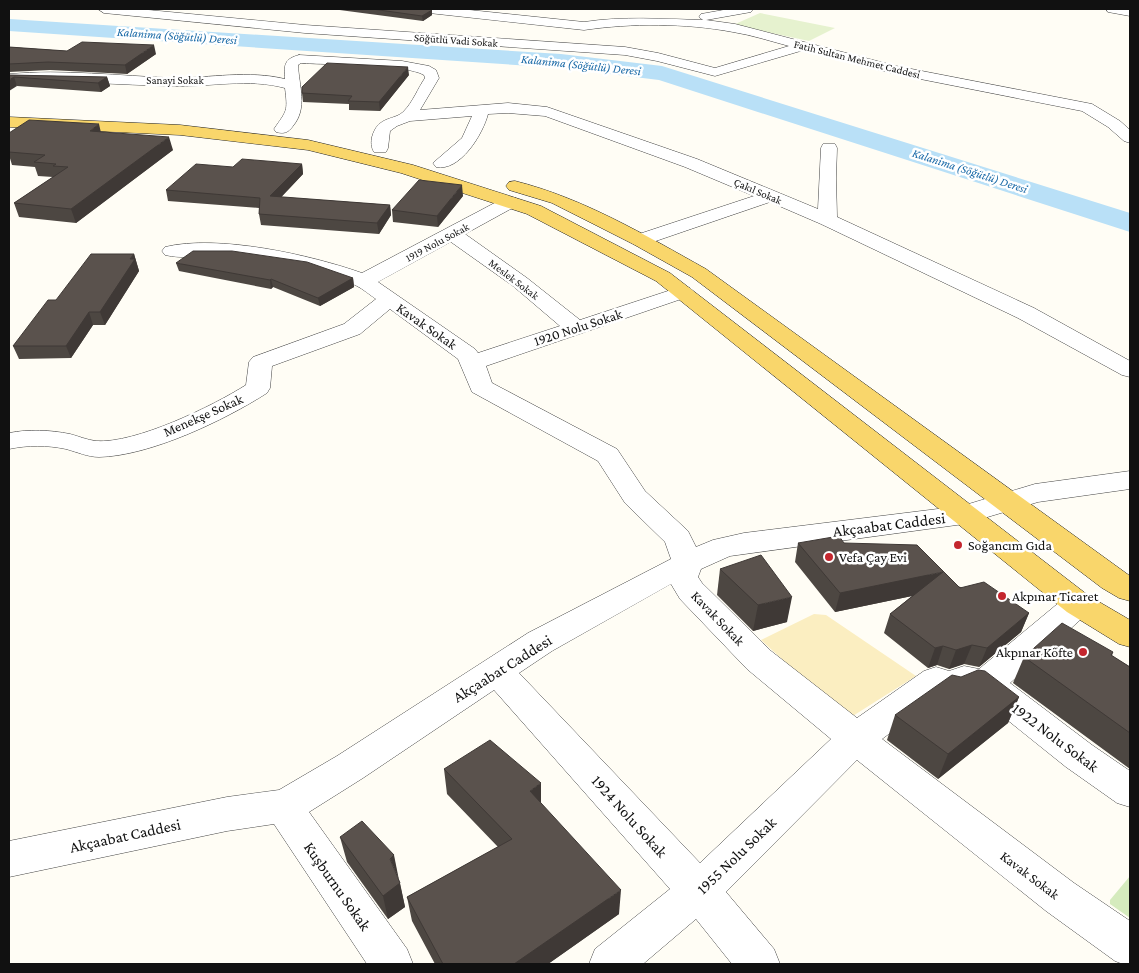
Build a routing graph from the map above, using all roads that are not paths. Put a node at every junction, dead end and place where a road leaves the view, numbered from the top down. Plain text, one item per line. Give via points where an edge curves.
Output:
1 (104, 9) edge
2 (203, 9) edge
3 (429, 9) edge
4 (557, 9) edge
5 (747, 9) edge
6 (1112, 9) edge
7 (1130, 10) edge
8 (469, 11) edge
9 (584, 12) dead end
10 (186, 17) junction
11 (542, 20) junction
12 (604, 23) junction
13 (675, 24) junction
14 (439, 39) junction
15 (803, 46) junction
16 (14, 78) edge
17 (292, 85) junction
18 (10, 102) edge
19 (481, 110) junction
20 (409, 116) junction
21 (9, 122) edge
22 (282, 128) junction
23 (1130, 138) edge
24 (380, 148) junction
25 (829, 148) dead end
26 (442, 163) junction
27 (771, 196) junction
28 (510, 202) junction
29 (828, 220) junction
30 (452, 234) junction
31 (640, 240) junction
32 (172, 250) dead end
33 (364, 281) junction
34 (683, 292) junction
35 (389, 299) junction
36 (575, 327) junction
37 (473, 363) junction
38 (1130, 370) edge
39 (9, 442) edge
40 (1130, 480) edge
41 (1005, 502) junction
42 (964, 515) junction
43 (688, 564) junction
44 (1130, 590) edge
45 (1078, 604) junction
46 (1130, 635) edge
47 (496, 670) junction
48 (985, 682) junction
49 (855, 739) junction
50 (1130, 791) edge
51 (284, 807) junction
52 (9, 859) edge
53 (699, 891) junction
54 (1130, 946) edge
55 (392, 964) edge
56 (610, 964) edge
57 (759, 964) edge

1 - 10 street, Söğütlü Vadi Sokak
2 - 10 street
3 - 8 street
4 - 11 street
5 - 13 street
6 - 7 street
8 - 11 street
8 - 14 street
9 - 12 street, Fatih Sultan Mehmet Caddesi
10 - 14 street, Söğütlü Vadi Sokak
11 - 12 street via 584,26
12 - 13 street, Fatih Sultan Mehmet Caddesi
13 - 15 street, Fatih Sultan Mehmet Caddesi via 735,28
14 - 15 street, Söğütlü Vadi Sokak via 639,52 715,72
15 - 23 street, Fatih Sultan Mehmet Caddesi via 895,70 1087,107
16 - 17 street, Sanayi Sokak via 38,76 176,82 246,78
16 - 18 street via 17,89
17 - 20 street via 291,63 298,59 424,69 431,73 432,78
17 - 22 street via 295,110 293,118
18 - 22 main road
19 - 20 street, Çakıl Sokak
19 - 26 street via 471,140
19 - 27 street, Çakıl Sokak via 508,108 547,112 691,163
20 - 24 street, Çakıl Sokak via 384,128 379,137
21 - 28 main road via 180,130 308,145 407,169
22 - 24 main road
24 - 26 main road
25 - 29 street
26 - 31 main road via 558,199
27 - 29 street, Çakıl Sokak
27 - 31 street
28 - 30 street, 1919 Nolu Sokak
28 - 34 main road via 534,210 663,277
29 - 38 street, Çakıl Sokak via 1026,313
30 - 33 street, 1919 Nolu Sokak
30 - 36 street, Meslek Sokak via 520,282
31 - 41 main road via 699,273
32 - 33 street, Kavak Sokak via 205,248 296,261
33 - 35 street, Kavak Sokak
34 - 36 street, 1920 Nolu Sokak
34 - 42 main road
35 - 37 street, Kavak Sokak via 467,354
35 - 39 street, Menekşe Sokak via 352,329 261,362 258,388 245,398 159,434 123,447 98,449 48,439
36 - 37 street, 1920 Nolu Sokak
37 - 43 street, Kavak Sokak via 481,387 608,455 635,497 678,538
40 - 41 street, Akçaabat Caddesi via 1035,493
41 - 42 street, Akçaabat Caddesi
41 - 44 main road
42 - 43 street, Akçaabat Caddesi via 744,543 723,547
42 - 45 main road
43 - 47 street, Akçaabat Caddesi via 540,642
43 - 49 street, Kavak Sokak via 683,577 706,608 759,660
45 - 46 main road
45 - 48 street
47 - 51 street, Akçaabat Caddesi
47 - 53 street, 1924 Nolu Sokak
48 - 49 street, 1955 Nolu Sokak via 964,679 950,687 936,680
48 - 50 street, 1922 Nolu Sokak via 1078,756
49 - 53 street, 1955 Nolu Sokak
49 - 54 street, Kavak Sokak via 1060,897
51 - 52 street, Akçaabat Caddesi via 227,814
51 - 55 street, Kuşburnu Sokak
53 - 56 street, 1955 Nolu Sokak
53 - 57 street, 1924 Nolu Sokak

